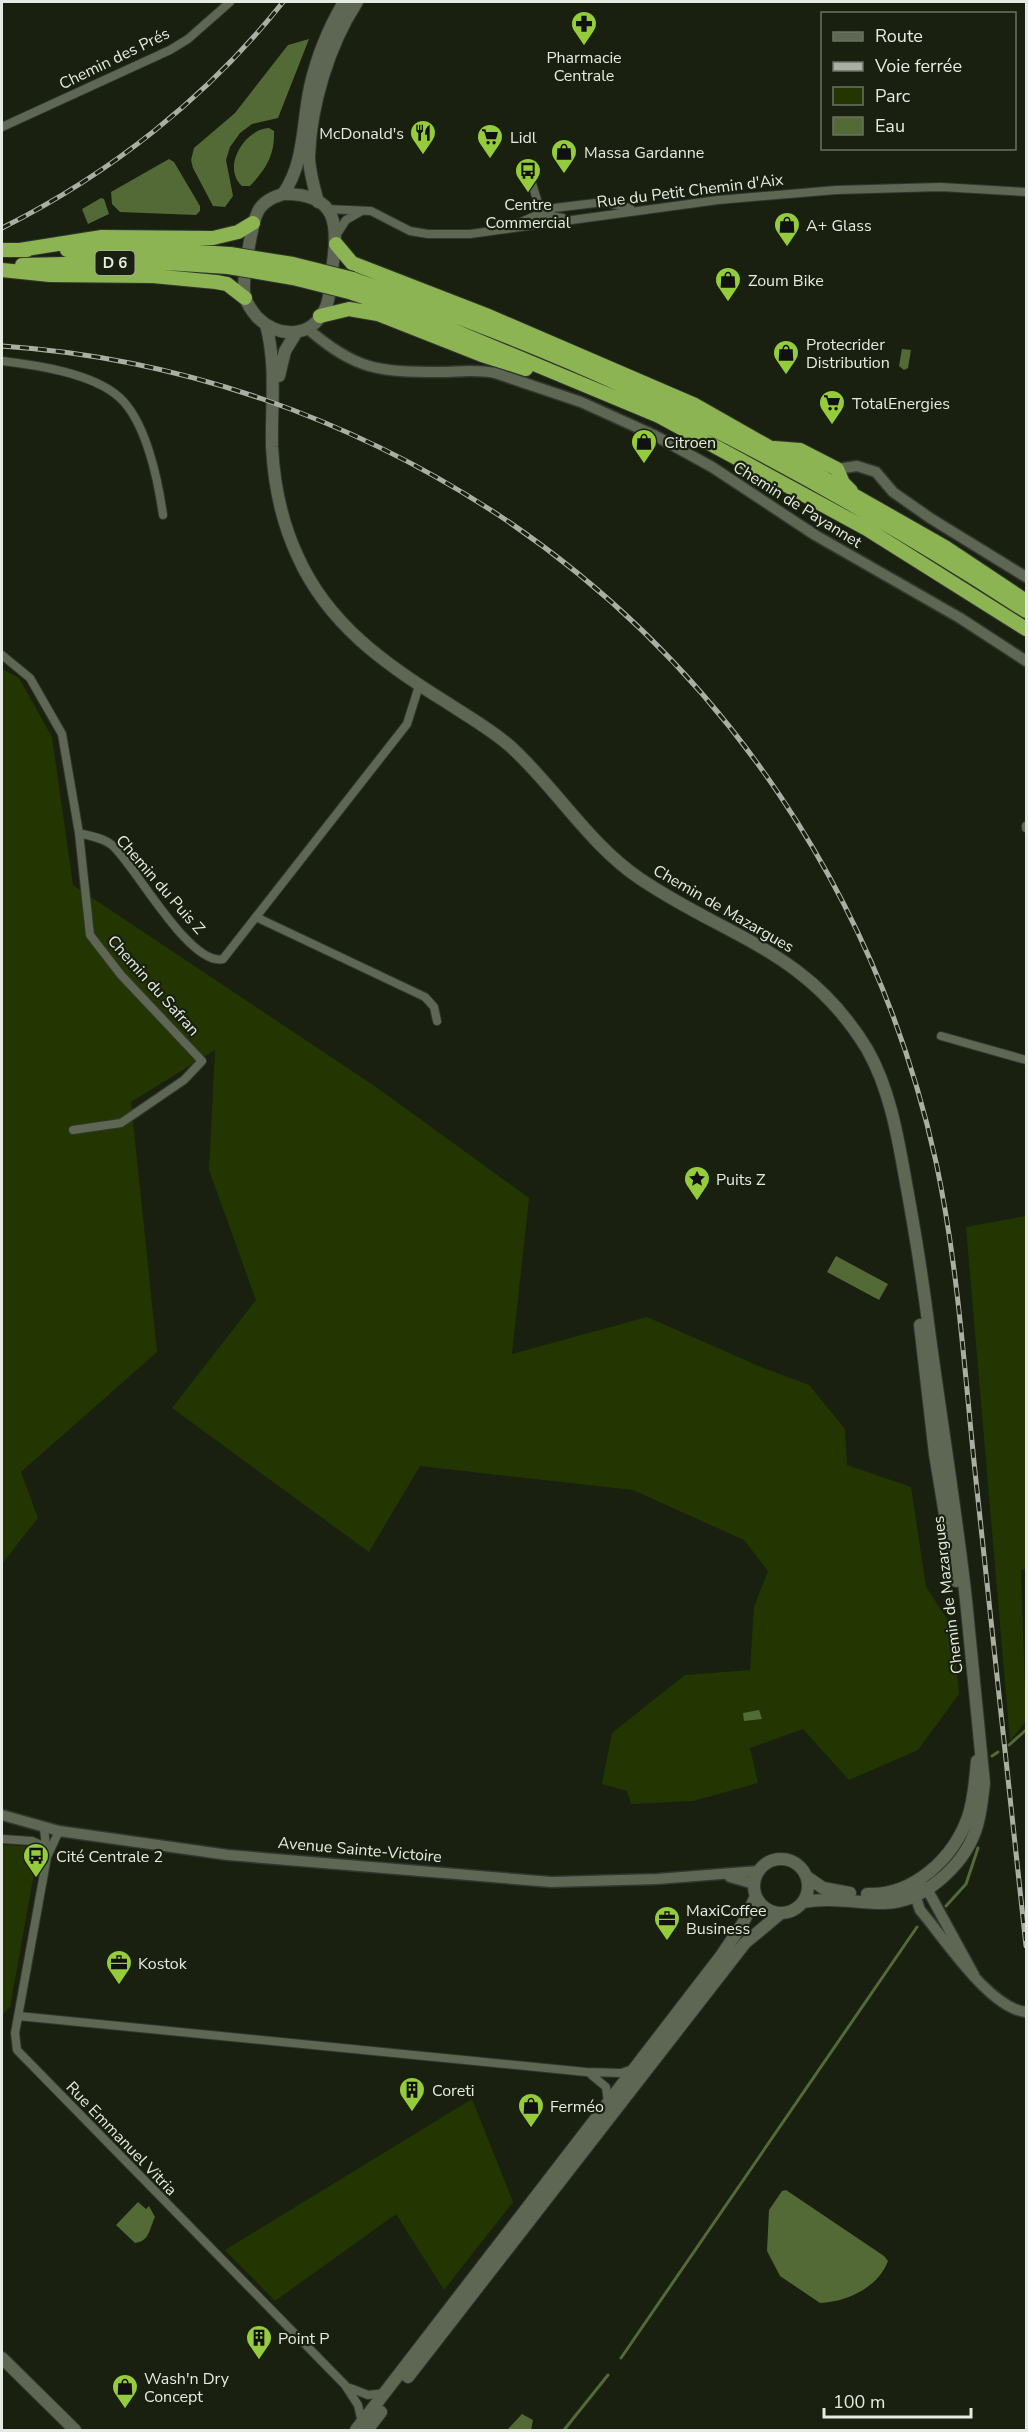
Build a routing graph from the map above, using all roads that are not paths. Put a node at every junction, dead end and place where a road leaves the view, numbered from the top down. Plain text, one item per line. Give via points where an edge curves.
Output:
1 (230, 2) edge
2 (344, 2) edge
3 (357, 2) edge
4 (2, 127) edge
5 (530, 177) dead end
6 (1026, 192) edge
7 (283, 194) junction
8 (322, 205) junction
9 (363, 210) junction
10 (645, 210) junction
11 (543, 213) junction
12 (574, 219) junction
13 (253, 223) junction
14 (506, 229) junction
15 (336, 239) junction
16 (2, 250) edge
17 (20, 250) junction
18 (229, 261) junction
19 (2, 265) edge
20 (2, 270) edge
21 (351, 285) junction
22 (245, 298) junction
23 (320, 316) junction
24 (266, 325) junction
25 (308, 330) junction
26 (296, 333) junction
27 (2, 361) edge
28 (608, 395) junction
29 (273, 422) junction
30 (764, 445) junction
31 (837, 469) junction
32 (857, 497) junction
33 (164, 515) dead end
34 (1026, 576) edge
35 (1026, 601) edge
36 (1026, 611) edge
37 (1026, 629) edge
38 (2, 655) edge
39 (1026, 661) edge
40 (420, 686) junction
41 (79, 833) junction
42 (258, 918) junction
43 (437, 1021) dead end
44 (941, 1036) dead end
45 (1026, 1060) edge
46 (73, 1130) dead end
47 (978, 1730) junction
48 (2, 1815) edge
49 (44, 1828) junction
50 (59, 1831) junction
51 (2, 1839) edge
52 (48, 1852) junction
53 (759, 1871) junction
54 (718, 1875) junction
55 (807, 1877) junction
56 (916, 1881) junction
57 (927, 1889) junction
58 (755, 1890) junction
59 (915, 1895) junction
60 (803, 1902) junction
61 (781, 1913) junction
62 (974, 1975) junction
63 (1026, 2012) edge
64 (18, 2016) junction
65 (634, 2069) junction
66 (586, 2072) junction
67 (608, 2102) junction
68 (2, 2358) edge
69 (2, 2367) edge
70 (345, 2385) junction
71 (386, 2393) junction
72 (362, 2428) edge
73 (65, 2430) edge
74 (75, 2430) edge

1 - 4 street, Chemin des Prés via 170,50
2 - 7 main road via 322,42 310,86 297,171
3 - 8 main road via 332,51 315,117 310,165
5 - 11 street
6 - 10 street, Rue du Petit Chemin d'Aix via 940,188 836,190
7 - 8 main road via 303,195
7 - 13 main road via 262,204
8 - 9 street, Rue du Petit Chemin d'Aix
8 - 15 main road via 335,223
9 - 14 street, Rue du Petit Chemin d'Aix via 410,231 428,234
9 - 15 street via 349,218
10 - 11 street via 604,202
10 - 12 street, Rue du Petit Chemin d'Aix
11 - 12 street
11 - 14 street
12 - 14 street, Rue du Petit Chemin d'Aix
13 - 17 highway via 238,232 213,238 102,237
13 - 22 main road
15 - 23 main road via 327,304
15 - 30 highway via 352,263 652,384
16 - 17 highway, D 6
17 - 18 highway, D 6 via 150,249
18 - 19 highway, D 6
18 - 21 highway, D 6, bridge via 293,264
20 - 22 highway via 216,282 227,284
21 - 28 highway, D 6
21 - 36 highway, D 6 via 437,308 622,386 868,514
22 - 24 main road
23 - 25 main road
23 - 28 highway via 349,309 378,314 482,355
24 - 26 main road
24 - 29 main road, Chemin de Mazargues via 274,366
25 - 26 main road
25 - 39 street, Chemin de Payannet via 355,363 410,371 495,373 621,419 704,462 816,535
26 - 29 main road, Chemin de Mazargues via 282,361
27 - 33 street via 44,367 90,381 122,400 135,419 153,466
28 - 37 highway, D 6 via 659,416 867,529
29 - 40 main road, Chemin de Mazargues via 281,510 300,562 332,613 354,637
30 - 31 highway via 800,450
30 - 32 highway
31 - 32 highway via 845,486
31 - 34 street via 857,466 876,472 889,489
32 - 35 highway
38 - 41 street, Chemin du Safran via 30,678 62,734
40 - 42 street via 407,724
40 - 47 main road, Chemin de Mazargues via 504,741 632,874 791,964 836,1006 870,1054 883,1084 901,1154 935,1454
41 - 42 street, Chemin du Puis Z via 112,844 174,924 204,955 217,961 229,955
41 - 46 street, Chemin du Safran via 90,935 120,975 202,1061 184,1080 120,1123
42 - 43 street via 425,997 434,1007
44 - 45 street
47 - 56 main road via 969,1816 953,1848
47 - 57 main road via 984,1783 974,1834 948,1872
48 - 49 street, Avenue Sainte-Victoire
49 - 50 street, Avenue Sainte-Victoire
49 - 52 street
50 - 52 street
50 - 54 street, Avenue Sainte-Victoire via 228,1855 551,1882
51 - 52 street via 32,1841
52 - 64 street, Rue Emmanuel Vitria
53 - 54 street, Avenue Sainte-Victoire
53 - 55 main road via 770,1862 783,1859 797,1864
53 - 58 main road
54 - 58 street, Avenue Sainte-Victoire
55 - 56 main road via 823,1888 880,1894
55 - 60 main road
56 - 57 street
56 - 59 street
57 - 59 main road
57 - 62 street
58 - 61 main road via 766,1908
58 - 65 main road via 743,1923 721,1956
59 - 60 main road via 886,1903 838,1898
59 - 62 street via 920,1910
60 - 61 main road
61 - 72 main road via 761,1927 730,1961
62 - 63 street via 994,1998
64 - 66 street
64 - 70 street, Rue Emmanuel Vitria via 17,2050
65 - 66 street via 621,2073
65 - 67 main road
66 - 67 street via 603,2083
67 - 71 main road
68 - 74 main road
69 - 73 main road
70 - 71 street via 362,2394
70 - 72 street via 358,2404
71 - 72 main road

